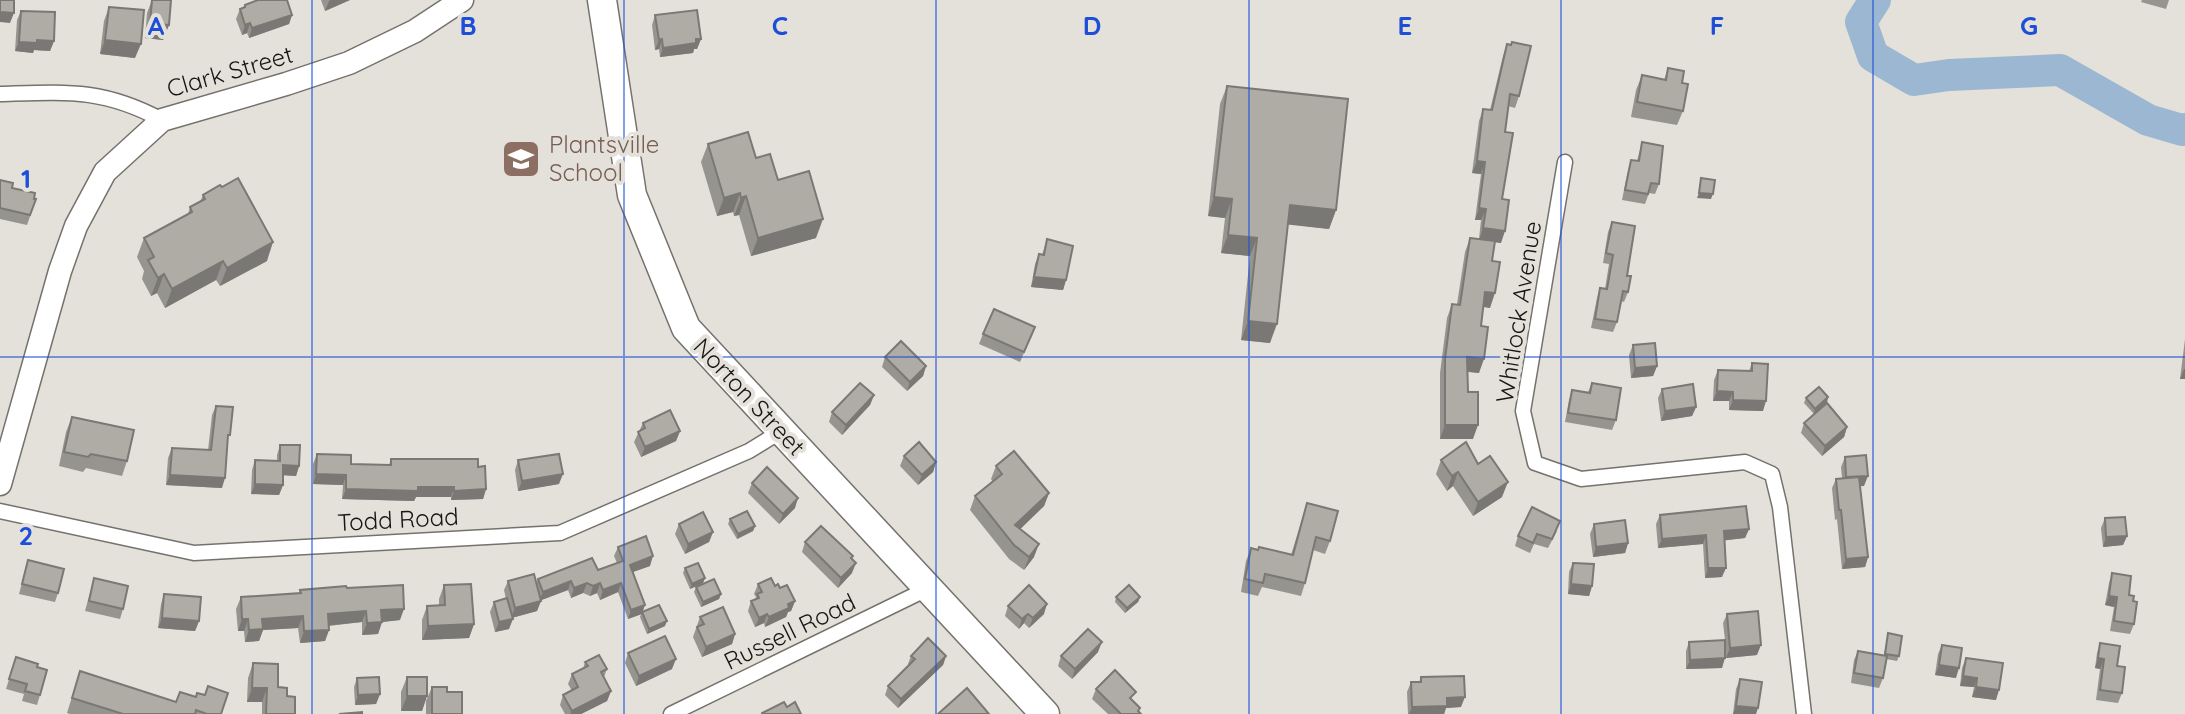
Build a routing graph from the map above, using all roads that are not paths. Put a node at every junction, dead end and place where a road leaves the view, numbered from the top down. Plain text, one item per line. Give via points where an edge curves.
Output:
1 (462, 0) edge
2 (602, 0) edge
3 (0, 94) edge
4 (162, 120) junction
5 (1565, 162) dead end
6 (780, 432) junction
7 (0, 484) edge
8 (0, 511) edge
9 (927, 589) junction
10 (671, 714) edge
11 (1045, 714) edge
12 (1804, 714) edge

1 - 4 main road, Clark Street via 415,31 349,63
2 - 6 highway, Norton Street via 632,195 686,328
3 - 4 street via 106,96
4 - 7 main road, Clark Street via 105,172 76,226
5 - 12 street, Whitlock Avenue via 1523,411 1535,463 1581,479 1745,462 1772,474
6 - 8 street, Todd Road via 749,451 560,533 194,553
6 - 9 highway, Norton Street
9 - 10 street, Russell Road
9 - 11 highway, Norton Street

